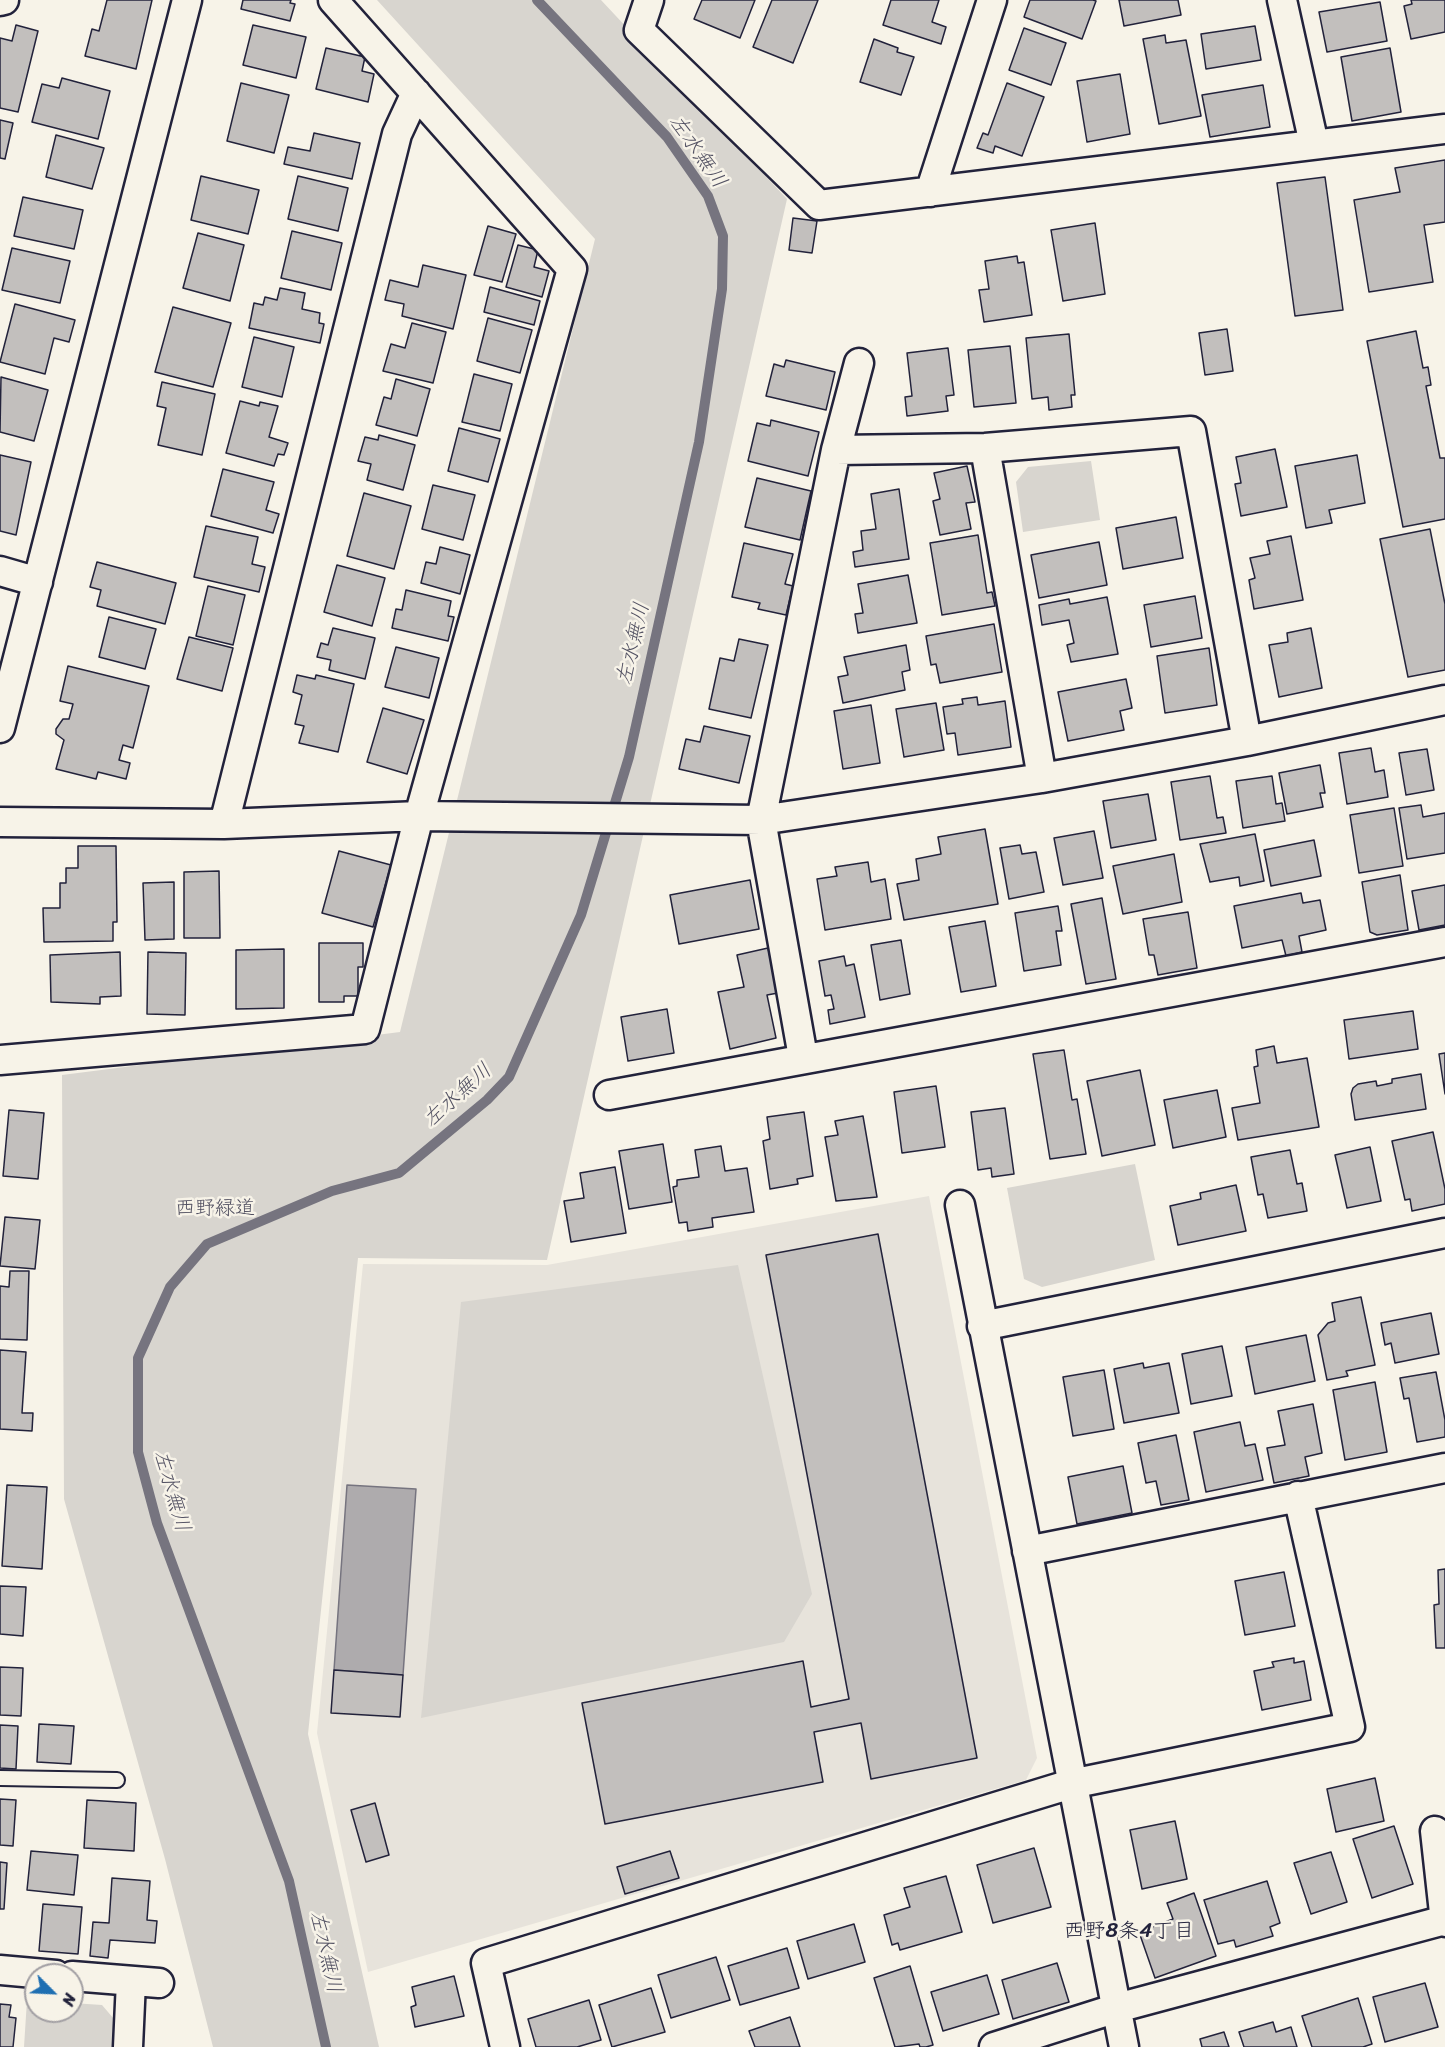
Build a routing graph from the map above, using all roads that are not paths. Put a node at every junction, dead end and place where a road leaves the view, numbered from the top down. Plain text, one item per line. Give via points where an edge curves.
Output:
1 (187, 0) edge
2 (333, 0) edge
3 (649, 0) edge
4 (992, 0) edge
5 (1282, 0) edge
6 (416, 93) junction
7 (1445, 129) edge
8 (1314, 144) junction
9 (930, 192) junction
10 (859, 363) dead end
11 (985, 448) junction
12 (836, 450) junction
13 (0, 571) edge
14 (38, 582) junction
15 (1445, 700) edge
16 (0, 728) edge
17 (1247, 741) junction
18 (1042, 778) junction
19 (419, 816) junction
20 (761, 820) junction
21 (0, 822) edge
22 (224, 824) junction
23 (1445, 942) edge
24 (803, 1057) junction
25 (0, 1060) edge
26 (609, 1095) dead end
27 (960, 1205) dead end
28 (1445, 1233) edge
29 (982, 1326) junction
30 (1445, 1468) edge
31 (1298, 1496) junction
32 (1027, 1551) junction
33 (0, 1778) edge
34 (117, 1780) dead end
35 (1071, 1785) junction
36 (1436, 1831) dead end
37 (1445, 1921) edge
38 (0, 1970) edge
39 (24, 1972) edge
40 (84, 1977) edge
41 (1117, 2008) junction
42 (128, 2047) edge
43 (506, 2047) edge
44 (994, 2047) edge
45 (1124, 2047) edge

1 - 14 street
2 - 6 street
3 - 9 street via 639,30 819,205
4 - 9 street
5 - 8 street
6 - 19 street via 572,269
6 - 22 street via 397,134
7 - 8 street
8 - 9 street
10 - 12 street
11 - 12 street
11 - 17 street via 1191,431
11 - 18 street
12 - 20 street
13 - 14 street
14 - 16 street
15 - 17 street
17 - 18 street
18 - 20 street
19 - 20 street
19 - 22 street
19 - 25 street via 365,1029
20 - 24 street
21 - 22 street
23 - 24 street
24 - 26 street
27 - 29 street
28 - 29 street
29 - 32 street
30 - 31 street
31 - 32 street
31 - 35 street via 1350,1727
32 - 35 street
33 - 34 lane
35 - 41 street
35 - 43 street via 486,1963
36 - 37 street
37 - 41 street
38 - 39 street
40 - 42 street via 145,1982
41 - 44 street
41 - 45 street

